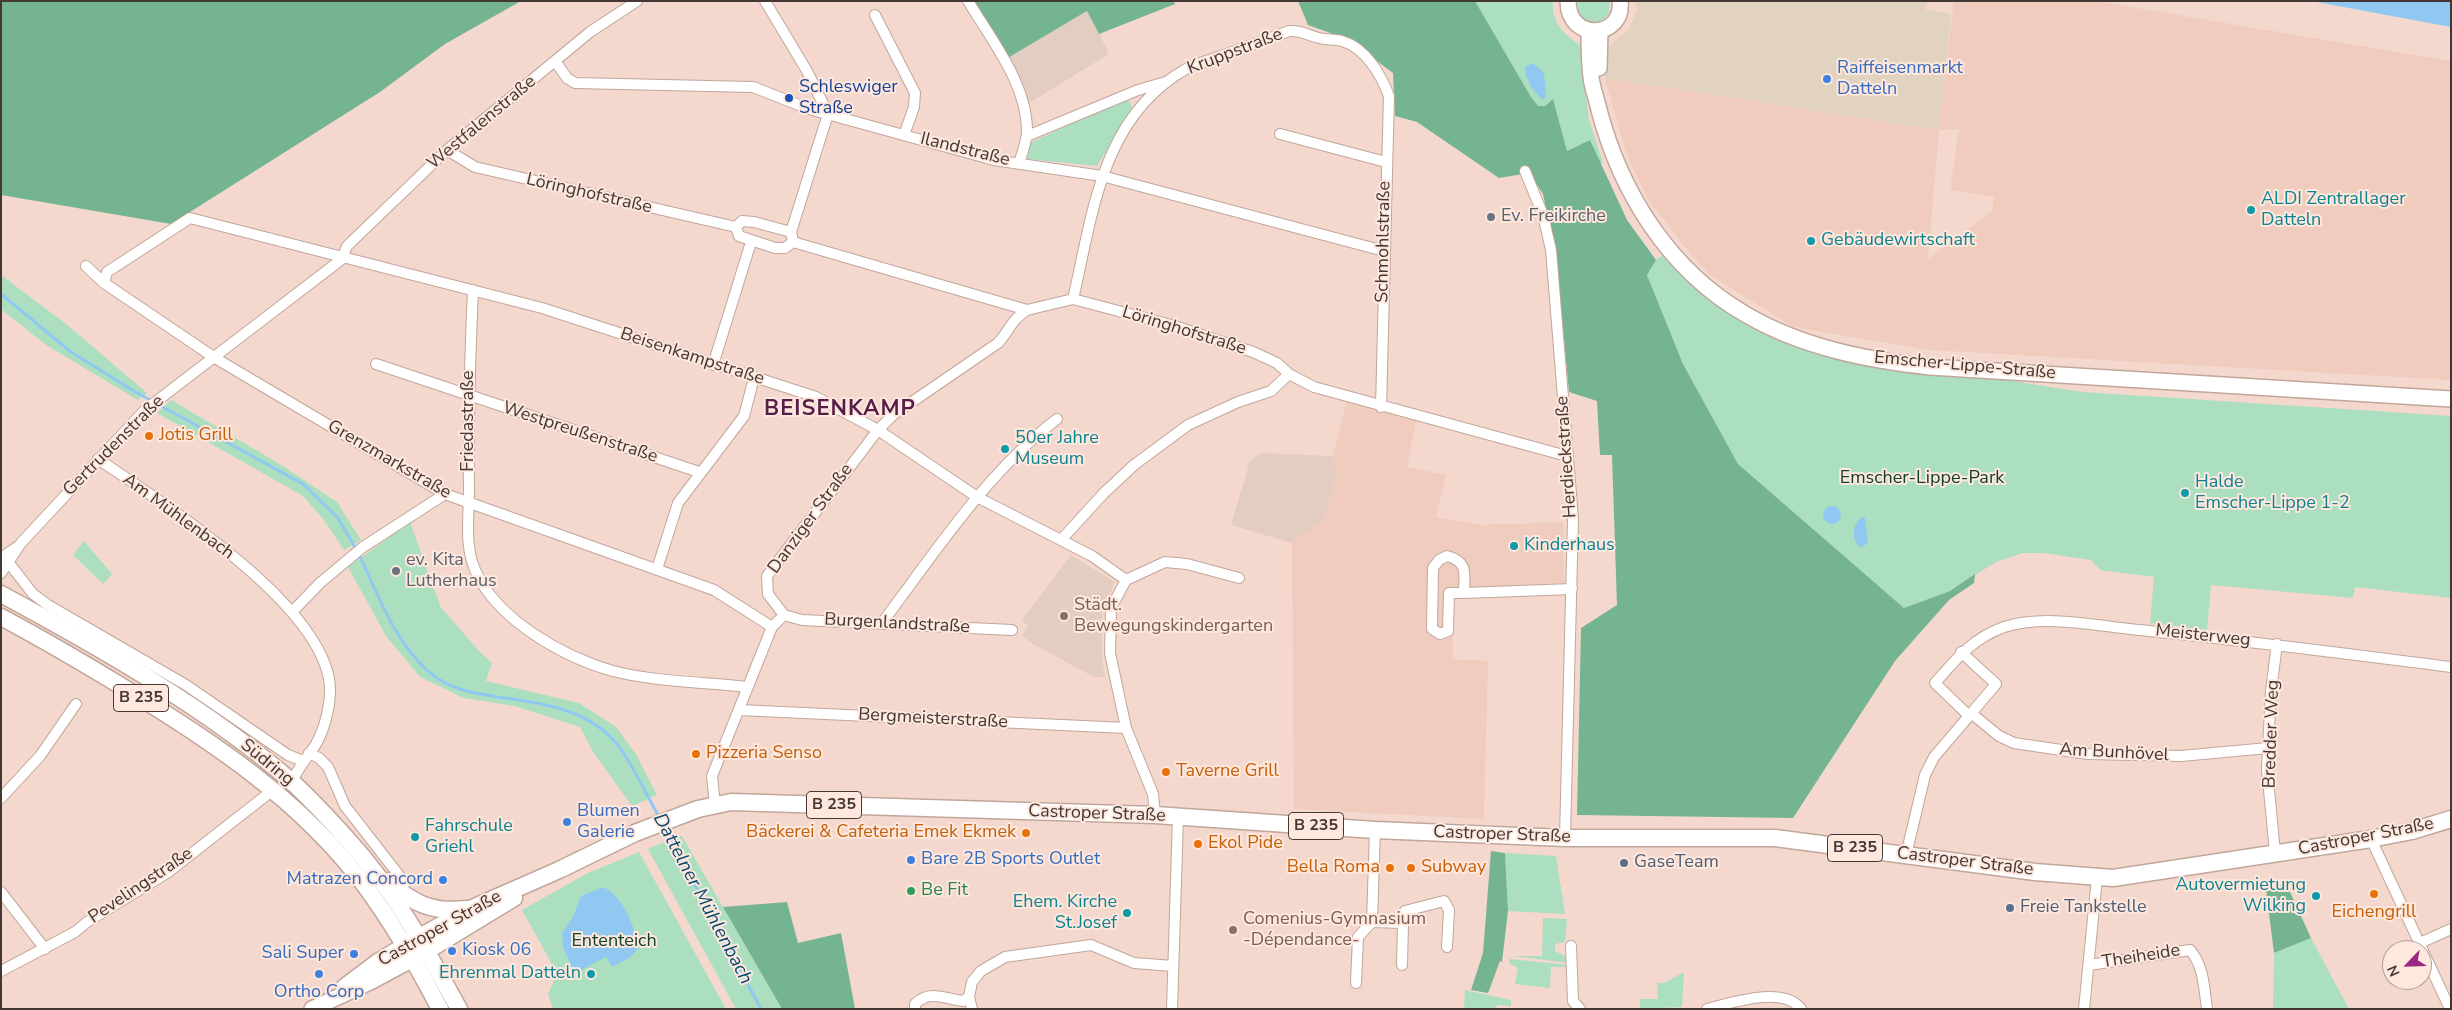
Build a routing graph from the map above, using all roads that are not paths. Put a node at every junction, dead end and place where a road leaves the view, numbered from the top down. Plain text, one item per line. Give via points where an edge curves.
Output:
1 (637, 1) edge
2 (766, 1) edge
3 (968, 1) edge
4 (1568, 1) edge
5 (1620, 1) edge
6 (875, 15) dead end
7 (1594, 31) junction
8 (555, 61) junction
9 (1382, 78) joint
10 (1167, 81) junction
11 (828, 114) junction
12 (1280, 134) dead end
13 (904, 135) junction
14 (1027, 136) junction
15 (447, 150) junction
16 (1386, 162) junction
17 (1019, 163) junction
18 (1525, 171) dead end
19 (1102, 176) junction
20 (736, 227) junction
21 (792, 237) junction
22 (751, 242) junction
23 (1384, 251) junction
24 (342, 259) junction
25 (86, 266) dead end
26 (104, 283) junction
27 (473, 290) junction
28 (1073, 299) junction
29 (1027, 310) junction
30 (215, 358) junction
31 (376, 364) dead end
32 (713, 364) junction
33 (1289, 374) junction
34 (754, 378) junction
35 (468, 396) junction
36 (2451, 399) edge
37 (1381, 407) junction
38 (1057, 419) dead end
39 (878, 430) junction
40 (1567, 456) junction
41 (98, 459) junction
42 (699, 472) junction
43 (445, 494) junction
44 (977, 497) junction
45 (469, 502) junction
46 (1061, 540) junction
47 (5, 560) edge
48 (657, 569) junction
49 (1, 573) edge
50 (1239, 578) dead end
51 (1126, 580) junction
52 (1572, 589) junction
53 (1464, 593) junction
54 (1, 594) edge
55 (292, 612) junction
56 (784, 615) junction
57 (1, 617) edge
58 (881, 624) junction
59 (772, 627) junction
60 (1012, 630) dead end
61 (2278, 644) junction
62 (1961, 652) junction
63 (2451, 668) edge
64 (748, 687) junction
65 (76, 704) dead end
66 (739, 710) junction
67 (1970, 714) junction
68 (1126, 728) junction
69 (2268, 748) junction
70 (306, 757) junction
71 (292, 782) junction
72 (273, 790) junction
73 (1, 798) edge
74 (715, 805) junction
75 (1155, 815) junction
76 (1178, 817) junction
77 (2451, 819) edge
78 (1375, 830) junction
79 (1565, 838) junction
80 (2371, 839) junction
81 (2275, 853) junction
82 (1906, 855) junction
83 (366, 861) junction
84 (559, 870) junction
85 (2097, 878) junction
86 (405, 884) dead end
87 (1, 892) edge
88 (470, 909) junction
89 (1372, 922) junction
90 (1403, 923) junction
91 (2451, 929) edge
92 (2419, 940) edge
93 (2427, 940) edge
94 (1571, 946) dead end
95 (1447, 947) dead end
96 (45, 948) junction
97 (416, 949) junction
98 (1402, 965) dead end
99 (1173, 966) junction
100 (2089, 966) junction
101 (2432, 969) edge
102 (1, 971) edge
103 (1356, 983) dead end
104 (969, 997) junction
105 (1751, 1004) edge
106 (312, 1009) edge
107 (440, 1009) edge
108 (459, 1009) edge
109 (915, 1009) edge
110 (972, 1009) edge
111 (1172, 1009) edge
112 (1580, 1009) edge
113 (1707, 1009) edge
114 (1801, 1009) edge
115 (2084, 1009) edge
116 (2207, 1009) edge
117 (2450, 1009) edge

1 - 8 street, Westfalenstraße via 590,32
2 - 11 street
3 - 14 street via 1019,88
4 - 7 street via 1572,21 1579,27
5 - 7 street via 1615,21
6 - 13 street via 915,93 914,107
7 - 36 street, Emscher-Lippe-Straße via 1591,78 1612,155 1637,206 1691,273 1745,314 1779,331 1876,361 1930,367
8 - 11 street, Ilandstraße via 567,78 575,83 753,87
8 - 15 street, Westfalenstraße
9 - 10 street, Kruppstraße via 1351,46 1301,30 1289,31 1188,68
9 - 16 street, Schmohlstraße via 1389,96
10 - 14 street
10 - 19 street, Kruppstraße via 1139,108 1117,139
11 - 13 street, Ilandstraße
11 - 21 street
12 - 16 street
13 - 17 street, Ilandstraße via 994,160
14 - 17 street
15 - 20 street, Löringhofstraße via 474,167
15 - 24 street, Westfalenstraße via 347,246
16 - 23 street, Schmohlstraße
17 - 19 street, Ilandstraße
18 - 40 street, Herdieckstraße via 1543,215 1551,250
19 - 23 street, Ilandstraße
19 - 28 street, Kruppstraße
20 - 21 street, Löringhofstraße via 742,221 754,222
20 - 22 street via 739,236
21 - 22 street, Löringhofstraße via 785,248
21 - 29 street, Löringhofstraße
22 - 32 street
23 - 37 street, Schmohlstraße
24 - 26 street, Beisenkampstraße via 190,218 107,272
24 - 27 street, Beisenkampstraße
24 - 30 street
25 - 26 street, Grenzmarkstraße
26 - 30 street, Grenzmarkstraße
27 - 32 street, Beisenkampstraße via 542,308
27 - 35 street, Friedastraße
28 - 29 street, Löringhofstraße
28 - 33 street, Löringhofstraße via 1175,326 1253,352 1277,363
29 - 39 street, Danziger Straße via 1015,317 998,343 893,415
30 - 41 street, Gertrudenstraße via 145,410
30 - 43 street, Grenzmarkstraße
31 - 35 street, Westpreußenstraße
32 - 34 street, Beisenkampstraße
33 - 37 street, Löringhofstraße via 1314,387
33 - 46 street via 1271,391 1188,425 1134,465
34 - 39 street, Beisenkampstraße via 816,397
34 - 42 street via 744,416
35 - 42 street, Westpreußenstraße
35 - 45 street, Friedastraße
37 - 40 street, Löringhofstraße
38 - 44 street via 1037,434
39 - 44 street, Beisenkampstraße
39 - 56 street, Danziger Straße via 767,576 768,594
40 - 52 street, Herdieckstraße via 1572,519
41 - 47 street, Gertrudenstraße
41 - 55 street, Am Mühlenbach via 215,540
42 - 48 street via 678,503
43 - 45 street, Grenzmarkstraße
43 - 55 street via 364,546
44 - 46 street, Beisenkampstraße
44 - 58 street
45 - 48 street, Grenzmarkstraße
45 - 64 street, Friedastraße via 467,531 475,571 494,602 528,630 578,658 613,671
46 - 51 street, Beisenkampstraße via 1092,556
47 - 49 street, Gertrudenstraße
47 - 70 street, Südring via 34,594 48,605 186,685 288,755
48 - 59 street, Grenzmarkstraße via 714,590
50 - 51 street via 1187,564 1165,562
51 - 68 street via 1111,608 1110,653
52 - 53 street
52 - 79 street, Herdieckstraße
53 - 53 street via 1450,593 1448,631 1440,634 1432,629 1433,568 1439,560 1447,556 1458,559 1464,568
54 - 71 main road, Südring / B 235 via 141,674 238,739
55 - 70 street, Am Mühlenbach via 321,653 330,687 326,718 316,743
56 - 58 street, Burgenlandstraße via 802,620
56 - 59 street
57 - 72 main road, Südring / B 235 via 188,726
58 - 60 street, Burgenlandstraße
59 - 64 street
61 - 62 street, Meisterweg via 2051,621 2006,627 1984,635
61 - 63 street, Meisterweg
61 - 69 street, Bredder Weg via 2271,690
62 - 67 street via 1996,684
62 - 67 street, Meisterweg via 1935,683
64 - 66 street
65 - 73 street via 40,756
66 - 68 street, Bergmeisterstraße
66 - 74 street via 712,776
67 - 69 street, Am Bunhövel via 2014,743 2088,754 2181,756
67 - 82 street via 1934,757 1925,775
68 - 75 street via 1153,794
69 - 81 street, Bredder Weg
70 - 71 street, Am Mühlenbach
70 - 86 street, Südring via 319,758 328,767 345,806
71 - 83 main road, Südring / B 235
72 - 96 street, Pevelingstraße via 167,873
72 - 97 main road, Südring / B 235 via 312,826
74 - 75 main road, Castroper Straße / B 235 via 731,802
74 - 84 main road, Castroper Straße / B 235 via 650,826
75 - 76 main road, Castroper Straße / B 235
76 - 78 main road, Castroper Straße / B 235
76 - 99 street
77 - 80 main road, Castroper Straße / B 235
78 - 79 main road, Castroper Straße / B 235
78 - 89 street
79 - 82 main road, Castroper Straße / B 235 via 1775,838
80 - 81 main road, Castroper Straße / B 235
80 - 92 street
81 - 85 main road, Castroper Straße / B 235
82 - 85 main road, Castroper Straße / B 235
83 - 88 main road, B 235 via 402,894 421,904 448,911
83 - 97 main road, Südring / B 235
84 - 88 main road, Castroper Straße / B 235
84 - 97 main road, Castroper Straße / B 235
85 - 100 street
87 - 96 street
88 - 97 main road, Castroper Straße / B 235
89 - 90 street
89 - 103 street via 1358,938
90 - 95 street via 1404,911 1444,901 1449,910
90 - 98 street
91 - 93 street
94 - 112 street via 1573,1001
96 - 102 street, Pevelingstraße
97 - 106 street, Castroper Straße via 372,981
97 - 107 main road, Südring
97 - 108 main road, Südring
99 - 104 street via 1134,963 1108,950 1081,945 1004,957 981,971 972,982
99 - 111 street
100 - 115 street
100 - 116 street, Theiheide via 2190,950 2198,958
101 - 117 street
104 - 109 street via 963,1001 933,994 922,996
104 - 110 street
105 - 113 street
105 - 114 street via 1778,996 1789,998

